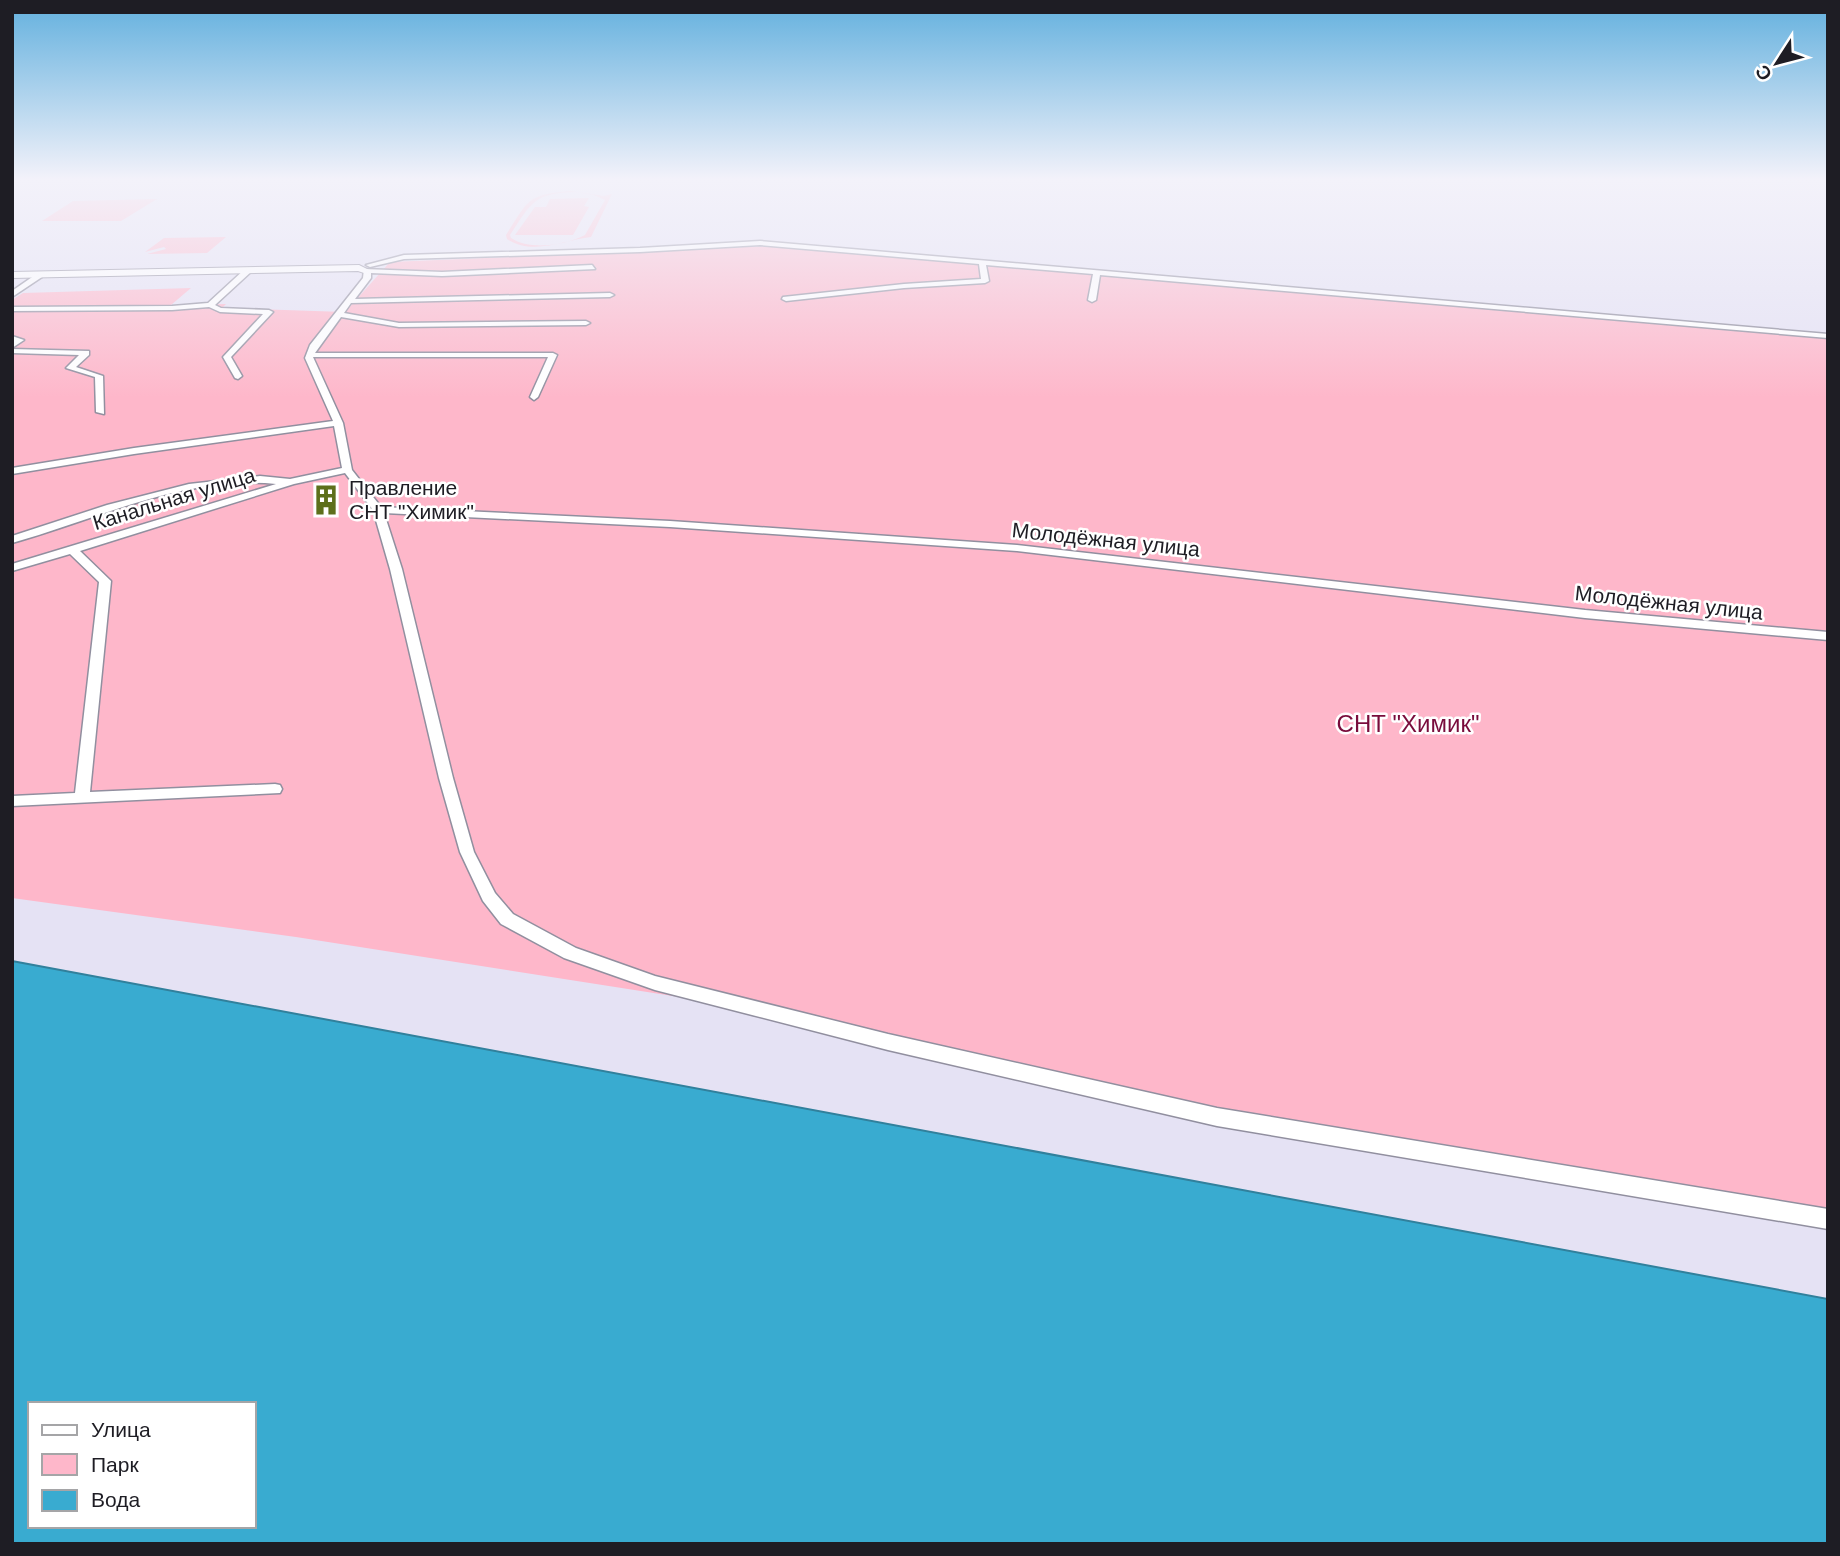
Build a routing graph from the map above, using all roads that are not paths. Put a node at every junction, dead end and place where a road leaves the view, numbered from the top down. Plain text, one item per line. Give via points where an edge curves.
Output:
1 (552, 253) edge
2 (872, 253) edge
3 (982, 262) junction
4 (592, 267) dead end
5 (363, 270) junction
6 (248, 271) junction
7 (1097, 272) junction
8 (12, 275) edge
9 (41, 275) junction
10 (12, 295) edge
11 (610, 295) dead end
12 (786, 299) dead end
13 (1092, 300) dead end
14 (209, 305) junction
15 (343, 307) junction
16 (12, 309) edge
17 (586, 323) dead end
18 (1828, 337) edge
19 (12, 338) edge
20 (12, 349) edge
21 (310, 355) junction
22 (238, 376) dead end
23 (534, 397) dead end
24 (101, 412) dead end
25 (338, 423) junction
26 (347, 470) junction
27 (12, 471) edge
28 (292, 482) junction
29 (378, 510) junction
30 (12, 540) edge
31 (73, 550) junction
32 (12, 568) edge
33 (1828, 636) edge
34 (275, 789) dead end
35 (82, 798) junction
36 (12, 801) edge
37 (1828, 1219) edge

1 - 5 street via 404,257
2 - 3 street
3 - 7 street
3 - 12 street via 985,281
4 - 5 street via 442,274
5 - 6 street
5 - 15 street via 367,278
6 - 9 street
6 - 14 street
7 - 13 street
7 - 18 street
8 - 9 street
9 - 10 street
11 - 15 street
14 - 16 street
14 - 22 street via 220,310 269,312 227,357
15 - 17 street via 399,325
15 - 21 street
19 - 20 street via 20,340
20 - 24 street via 86,353 70,368 99,376
21 - 23 street via 553,355
21 - 25 street
25 - 26 street
25 - 27 street
26 - 28 street, Канальная улица
26 - 29 street
28 - 30 street via 277,479 198,486 67,519
28 - 31 street, Канальная улица
29 - 33 street, Молодёжная улица via 1017,548 1585,614
29 - 37 street via 467,852 489,897 507,919 570,953 655,983 841,1031 1217,1117
31 - 32 street, Канальная улица
31 - 35 street via 105,582
34 - 35 street
35 - 36 street

